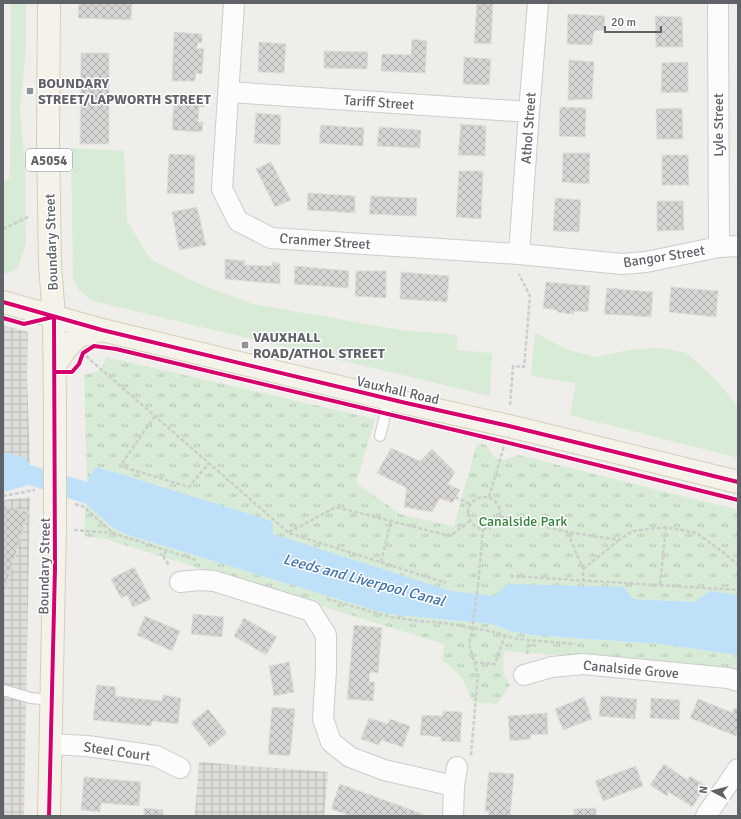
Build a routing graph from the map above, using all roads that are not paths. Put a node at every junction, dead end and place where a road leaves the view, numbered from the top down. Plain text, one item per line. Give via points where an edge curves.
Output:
1 (49, 3) edge
2 (234, 3) edge
3 (538, 3) edge
4 (718, 3) edge
5 (228, 92) junction
6 (529, 112) junction
7 (729, 246) edge
8 (519, 254) junction
9 (3, 302) edge
10 (54, 317) junction
11 (102, 330) junction
12 (55, 365) junction
13 (389, 399) junction
14 (380, 436) dead end
15 (738, 482) edge
16 (180, 582) dead end
17 (524, 675) dead end
18 (738, 681) edge
19 (3, 690) edge
20 (52, 700) junction
21 (51, 744) junction
22 (180, 768) dead end
23 (738, 769) edge
24 (50, 816) edge
25 (452, 816) edge
26 (706, 816) edge

1 - 10 main road, Boundary Street / A5054 via 49,207
2 - 5 street, Cranmer Street
3 - 6 street, Athol Street
4 - 7 street, Lyle Street
5 - 6 street, Tariff Street
5 - 8 street, Cranmer Street via 222,189 238,221 271,238
6 - 8 street, Athol Street
7 - 8 street, Bangor Street via 646,262 622,264
9 - 10 main road, Vauxhall Road
10 - 11 main road, Vauxhall Road
10 - 12 main road, Boundary Street / A5054
11 - 12 main road via 79,336 68,346
11 - 13 main road, Vauxhall Road
12 - 20 main road, Boundary Street / A5054, bridge via 61,528
13 - 14 lane
13 - 15 main road, Vauxhall Road
16 - 25 street via 214,582 311,611 326,635 323,719 331,742 350,757 384,770 456,776
17 - 18 street, Canalside Grove via 552,667 583,664
19 - 20 lane via 31,698
20 - 21 main road, Boundary Street / A5054
21 - 22 street, Steel Court via 87,746 156,756
21 - 24 main road, Boundary Street / A5054
23 - 26 street

